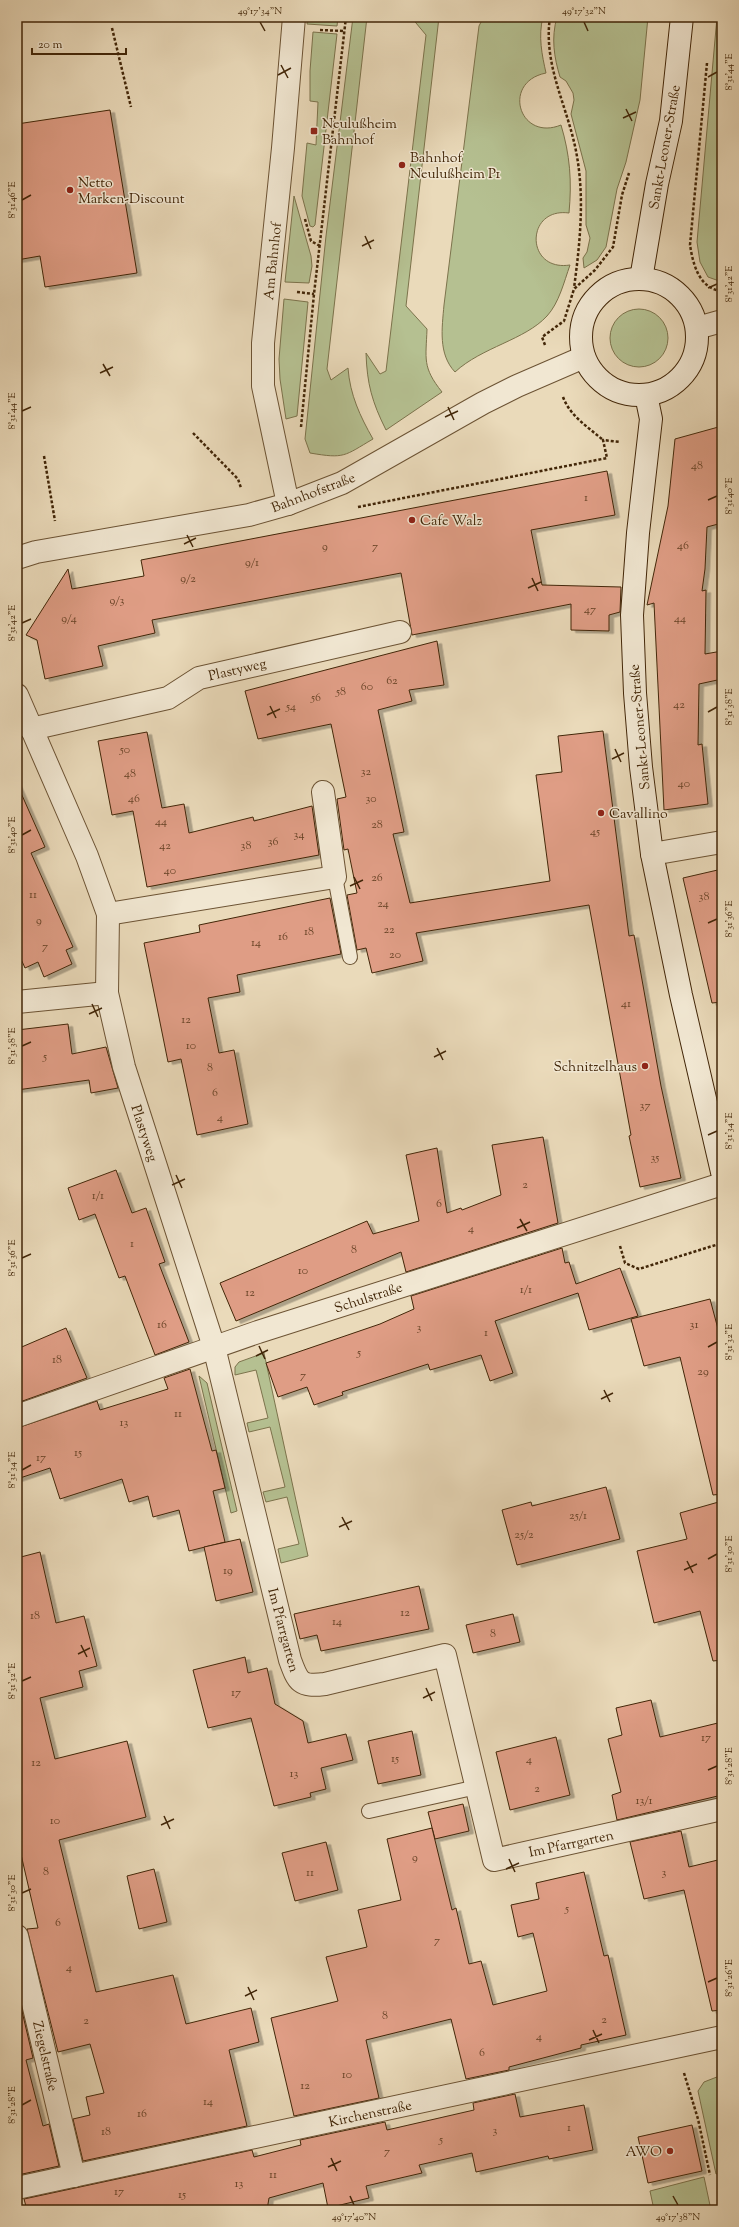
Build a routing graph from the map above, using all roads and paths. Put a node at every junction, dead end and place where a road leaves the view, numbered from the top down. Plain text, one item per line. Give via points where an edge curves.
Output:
1 (294, 17) edge
2 (346, 17) edge
3 (550, 17) edge
4 (682, 22) edge
5 (112, 28) dead end
6 (315, 29) dead end
7 (344, 31) junction
8 (708, 56) dead end
9 (131, 107) dead end
10 (631, 168) dead end
11 (641, 279) junction
12 (574, 289) junction
13 (722, 291) edge
14 (722, 321) edge
15 (696, 328) junction
16 (584, 357) junction
17 (553, 369) junction
18 (646, 395) junction
19 (193, 433) dead end
20 (300, 434) dead end
21 (603, 440) junction
22 (648, 446) junction
23 (44, 456) dead end
24 (288, 504) junction
25 (353, 508) dead end
26 (249, 515) junction
27 (55, 522) dead end
28 (17, 558) edge
29 (400, 632) dead end
30 (17, 695) edge
31 (31, 729) junction
32 (323, 792) dead end
33 (722, 842) edge
34 (652, 854) junction
35 (335, 877) junction
36 (108, 914) junction
37 (350, 957) dead end
38 (107, 993) junction
39 (17, 1002) edge
40 (722, 1172) edge
41 (722, 1184) edge
42 (613, 1219) junction
43 (722, 1243) edge
44 (214, 1347) junction
45 (17, 1416) edge
46 (477, 1787) junction
47 (722, 1809) edge
48 (369, 1811) dead end
49 (17, 1936) edge
50 (722, 2037) edge
51 (678, 2047) junction
52 (710, 2175) dead end
53 (74, 2176) junction
54 (17, 2188) edge

1 - 24 street, Am Bahnhof via 263,343 263,386
2 - 7 path
3 - 12 path via 549,52 576,151 580,186 582,219
4 - 11 street, Sankt-Leoner-Straße via 671,121 657,184
5 - 9 path
6 - 7 path
7 - 20 path
8 - 13 path via 690,245 693,264 702,280 715,290
10 - 12 path via 622,195 614,247 595,270
11 - 15 street via 661,283 678,294 690,309
11 - 16 street via 625,280 610,287 588,310 581,341
12 - 17 path via 564,321 542,337
14 - 15 street
15 - 18 street via 694,358 686,372 675,384
16 - 17 street, Bahnhofstraße
16 - 18 street via 594,374 609,386 626,394
17 - 21 path via 567,407
17 - 24 street, Bahnhofstraße via 483,403 342,483
18 - 22 street, Sankt-Leoner-Straße via 651,419
19 - 26 path via 238,479
21 - 22 path
21 - 25 path via 606,458
22 - 34 street, Sankt-Leoner-Straße via 632,615 635,693
23 - 27 path
24 - 26 street, Bahnhofstraße
26 - 28 street, Bahnhofstraße via 36,552
29 - 31 street, Plastyweg via 199,678 168,698
30 - 31 street, Plastyweg
31 - 36 street, Plastyweg via 87,856
32 - 35 street
33 - 34 street
34 - 40 street, Sankt-Leoner-Straße
35 - 36 street
35 - 37 lane
36 - 38 street, Plastyweg
38 - 39 street
38 - 44 street, Plastyweg via 124,1067
41 - 42 street, Schulstraße
42 - 43 path via 625,1263 639,1269
42 - 44 street, Schulstraße
44 - 45 street, Schulstraße
44 - 46 street, Im Pfarrgarten via 290,1660 298,1681 306,1685 325,1684 445,1655
46 - 47 street, Im Pfarrgarten via 494,1860
46 - 48 lane
49 - 53 street, Ziegelstraße
50 - 51 street, Kirchenstraße
51 - 52 path
51 - 53 street, Kirchenstraße
53 - 54 street, Kirchenstraße

